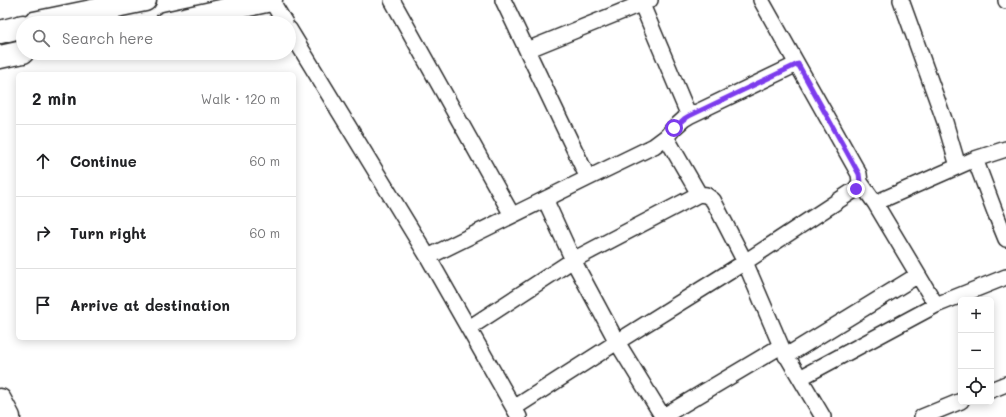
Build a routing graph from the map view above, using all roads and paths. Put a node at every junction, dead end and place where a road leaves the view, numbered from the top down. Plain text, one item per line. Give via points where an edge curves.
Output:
1 (145, 0) edge
2 (271, 0) edge
3 (392, 0) edge
4 (503, 0) edge
5 (761, 0) edge
6 (901, 0) edge
7 (643, 1) edge
8 (68, 16) edge
9 (198, 16) edge
10 (281, 16) edge
11 (16, 28) edge
12 (0, 32) edge
13 (296, 40) edge
14 (527, 50) junction
15 (16, 54) edge
16 (0, 57) edge
17 (798, 64) junction
18 (689, 116) junction
19 (666, 137) junction
20 (1006, 149) edge
21 (975, 159) junction
22 (958, 166) junction
23 (588, 178) junction
24 (860, 182) junction
25 (699, 194) junction
26 (545, 199) junction
27 (875, 204) junction
28 (1000, 210) edge
29 (512, 215) junction
30 (1006, 238) edge
31 (428, 257) junction
32 (573, 260) junction
33 (745, 262) junction
34 (918, 276) junction
35 (1006, 277) edge
36 (936, 305) junction
37 (469, 328) junction
38 (618, 342) junction
39 (783, 351) junction
40 (800, 378) junction
41 (1006, 384) edge
42 (994, 389) edge
43 (0, 400) edge
44 (958, 403) edge
45 (517, 413) edge
46 (9, 417) edge
47 (663, 417) edge
48 (823, 417) edge
49 (924, 417) edge

1 - 8 main road
2 - 9 main road
2 - 10 street
3 - 29 street
4 - 14 street
5 - 17 street
6 - 22 street
7 - 14 street
7 - 18 street
11 - 12 main road
13 - 31 street
14 - 23 street
15 - 16 main road
17 - 18 street
17 - 24 street via 859,174
18 - 19 street
19 - 23 street via 654,146
19 - 25 street
20 - 21 street
21 - 22 street
21 - 28 street
22 - 27 street
23 - 26 street
24 - 27 street
24 - 33 street via 856,189
25 - 32 street
25 - 33 street via 706,195 712,200
26 - 29 street
26 - 32 street
27 - 34 street
28 - 30 street
29 - 31 street
31 - 37 street
32 - 37 street
32 - 38 street
33 - 38 street
33 - 39 street
34 - 36 street
34 - 39 street
35 - 36 street
36 - 40 street
37 - 45 street
38 - 45 street
38 - 47 street
39 - 40 street
39 - 47 street
40 - 48 street
41 - 42 street
43 - 46 main road
44 - 49 street

